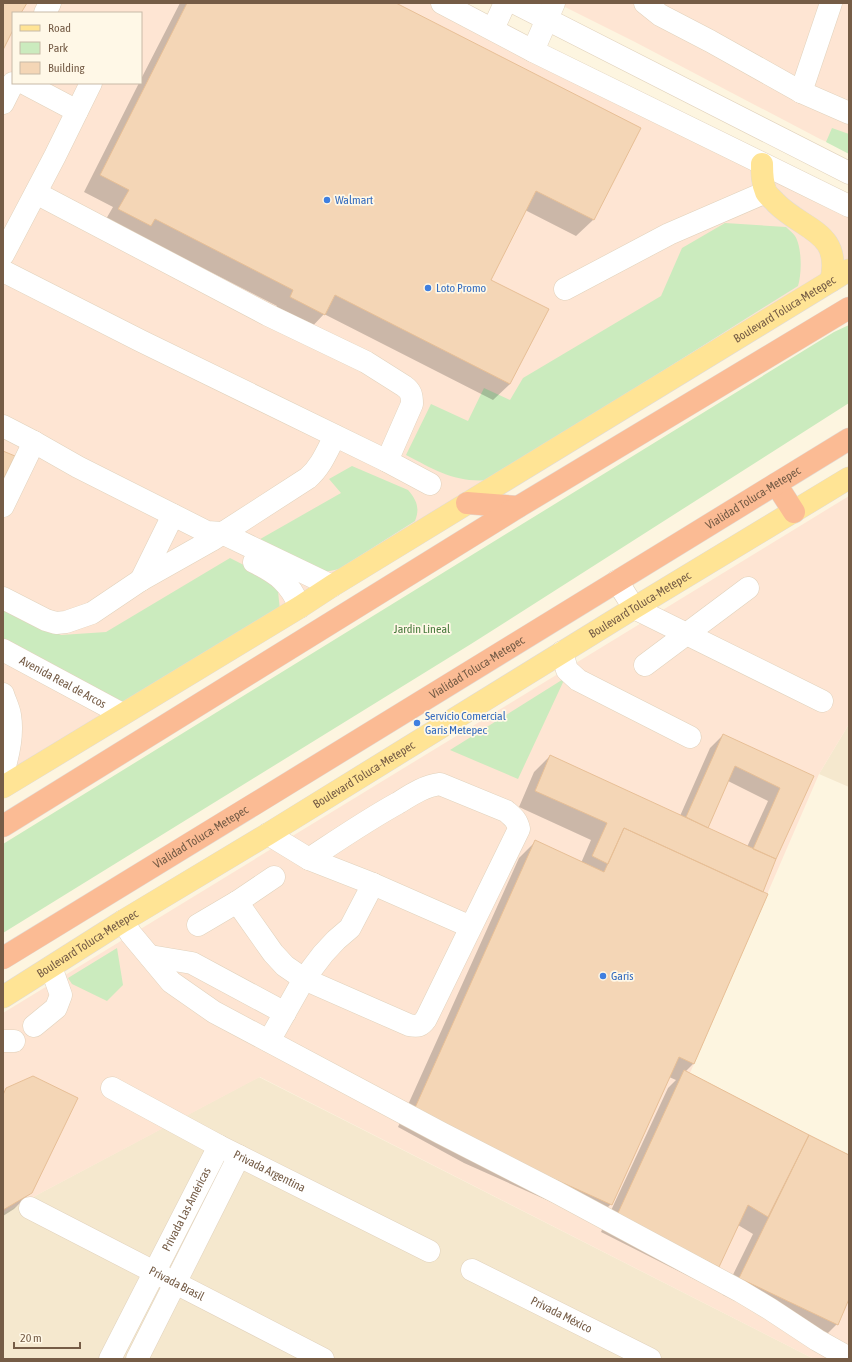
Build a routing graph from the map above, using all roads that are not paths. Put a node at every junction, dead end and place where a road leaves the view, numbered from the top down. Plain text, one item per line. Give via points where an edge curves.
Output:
1 (50, 3) edge
2 (442, 3) edge
3 (505, 3) edge
4 (515, 3) edge
5 (645, 3) edge
6 (831, 3) edge
7 (551, 11) edge
8 (46, 12) edge
9 (493, 29) junction
10 (533, 51) junction
11 (12, 84) edge
12 (26, 84) edge
13 (90, 84) edge
14 (800, 92) junction
15 (3, 103) edge
16 (77, 111) junction
17 (849, 113) edge
18 (762, 164) junction
19 (849, 173) edge
20 (766, 192) junction
21 (36, 193) junction
22 (849, 206) edge
23 (11, 222) edge
24 (3, 255) edge
25 (3, 271) edge
26 (840, 275) edge
27 (565, 289) dead end
28 (849, 308) edge
29 (3, 426) edge
30 (335, 436) junction
31 (849, 439) edge
32 (34, 442) junction
33 (387, 461) junction
34 (849, 478) edge
35 (430, 484) dead end
36 (776, 484) junction
37 (467, 503) junction
38 (3, 506) edge
39 (518, 506) junction
40 (794, 512) junction
41 (173, 515) junction
42 (214, 535) junction
43 (142, 580) junction
44 (617, 581) junction
45 (332, 586) junction
46 (748, 588) dead end
47 (3, 598) edge
48 (300, 607) junction
49 (634, 608) junction
50 (687, 633) junction
51 (3, 650) edge
52 (562, 652) junction
53 (645, 665) dead end
54 (3, 694) edge
55 (822, 700) dead end
56 (122, 714) junction
57 (690, 737) dead end
58 (3, 772) edge
59 (3, 787) edge
60 (3, 826) edge
61 (268, 834) junction
62 (309, 859) junction
63 (274, 877) dead end
64 (373, 884) junction
65 (237, 902) junction
66 (123, 921) junction
67 (198, 925) dead end
68 (471, 927) junction
69 (150, 956) junction
70 (3, 958) edge
71 (51, 967) junction
72 (304, 979) junction
73 (3, 998) edge
74 (285, 1013) junction
75 (34, 1026) dead end
76 (269, 1041) junction
77 (112, 1088) dead end
78 (219, 1146) junction
79 (239, 1156) junction
80 (30, 1208) dead end
81 (429, 1251) dead end
82 (472, 1270) dead end
83 (155, 1272) junction
84 (175, 1283) junction
85 (849, 1358) edge
86 (110, 1359) edge
87 (137, 1359) edge
88 (323, 1359) edge
89 (650, 1359) edge

1 - 8 street
2 - 9 street
3 - 9 street
4 - 7 street
5 - 14 street via 660,15
6 - 14 street
7 - 10 street
7 - 19 street
9 - 10 street
10 - 18 street
11 - 15 street
12 - 16 street
13 - 16 street
14 - 17 street
16 - 21 street
18 - 20 main road
18 - 22 street
20 - 26 main road via 781,208 821,236 832,252 834,267
20 - 27 street via 669,234
21 - 23 street
21 - 33 street via 268,315 366,362 404,386 410,391 412,404
23 - 24 street
25 - 30 street
26 - 37 main road, Boulevard Toluca-Metepec
28 - 39 highway
29 - 32 street
30 - 33 street
30 - 42 street via 322,462 308,478
31 - 36 highway, Vialidad Toluca-Metepec
32 - 38 street
32 - 41 street
33 - 35 street
34 - 40 main road, Boulevard Toluca-Metepec
36 - 40 highway
36 - 44 highway, Vialidad Toluca-Metepec
37 - 39 highway
37 - 45 main road, Boulevard Toluca-Metepec
39 - 60 highway
40 - 49 main road, Boulevard Toluca-Metepec
41 - 42 street
41 - 43 street
42 - 43 street
42 - 45 street
42 - 48 street via 278,576 294,593
43 - 47 street via 92,613 66,622 46,620
44 - 49 street
44 - 70 highway, Vialidad Toluca-Metepec
45 - 48 main road, Boulevard Toluca-Metepec
46 - 50 street
48 - 56 main road, Boulevard Toluca-Metepec
49 - 50 street
49 - 52 main road, Boulevard Toluca-Metepec
50 - 53 street
50 - 55 street
51 - 56 street, Avenida Real de Arcos
52 - 57 street via 567,670 578,680
52 - 61 main road, Boulevard Toluca-Metepec
54 - 58 street via 10,715 11,739
56 - 59 main road, Boulevard Toluca-Metepec
61 - 62 street
61 - 66 main road, Boulevard Toluca-Metepec
62 - 64 street
62 - 68 street via 377,814 431,785 440,784 506,811 518,822 519,829
63 - 65 street
64 - 68 street
64 - 72 street via 350,928 323,954
65 - 67 street
65 - 72 street via 273,953 285,966
66 - 69 street
66 - 71 main road, Boulevard Toluca-Metepec
68 - 72 street via 426,1019 416,1027
69 - 74 street via 192,963
69 - 76 street via 174,985 214,1012
71 - 73 main road, Boulevard Toluca-Metepec
71 - 75 street via 61,995 56,1008
72 - 74 street
74 - 76 street
76 - 85 street via 740,1291
77 - 78 street, Privada Argentina
78 - 79 street, Privada Argentina
78 - 83 street, Privada Las Américas
79 - 81 street, Privada Argentina
79 - 84 street, Privada Las Américas
80 - 83 street, Privada Brasil
82 - 89 street, Privada México
83 - 84 street, Privada Brasil
83 - 86 street, Privada Las Américas
84 - 87 street, Privada Las Américas
84 - 88 street, Privada Brasil

